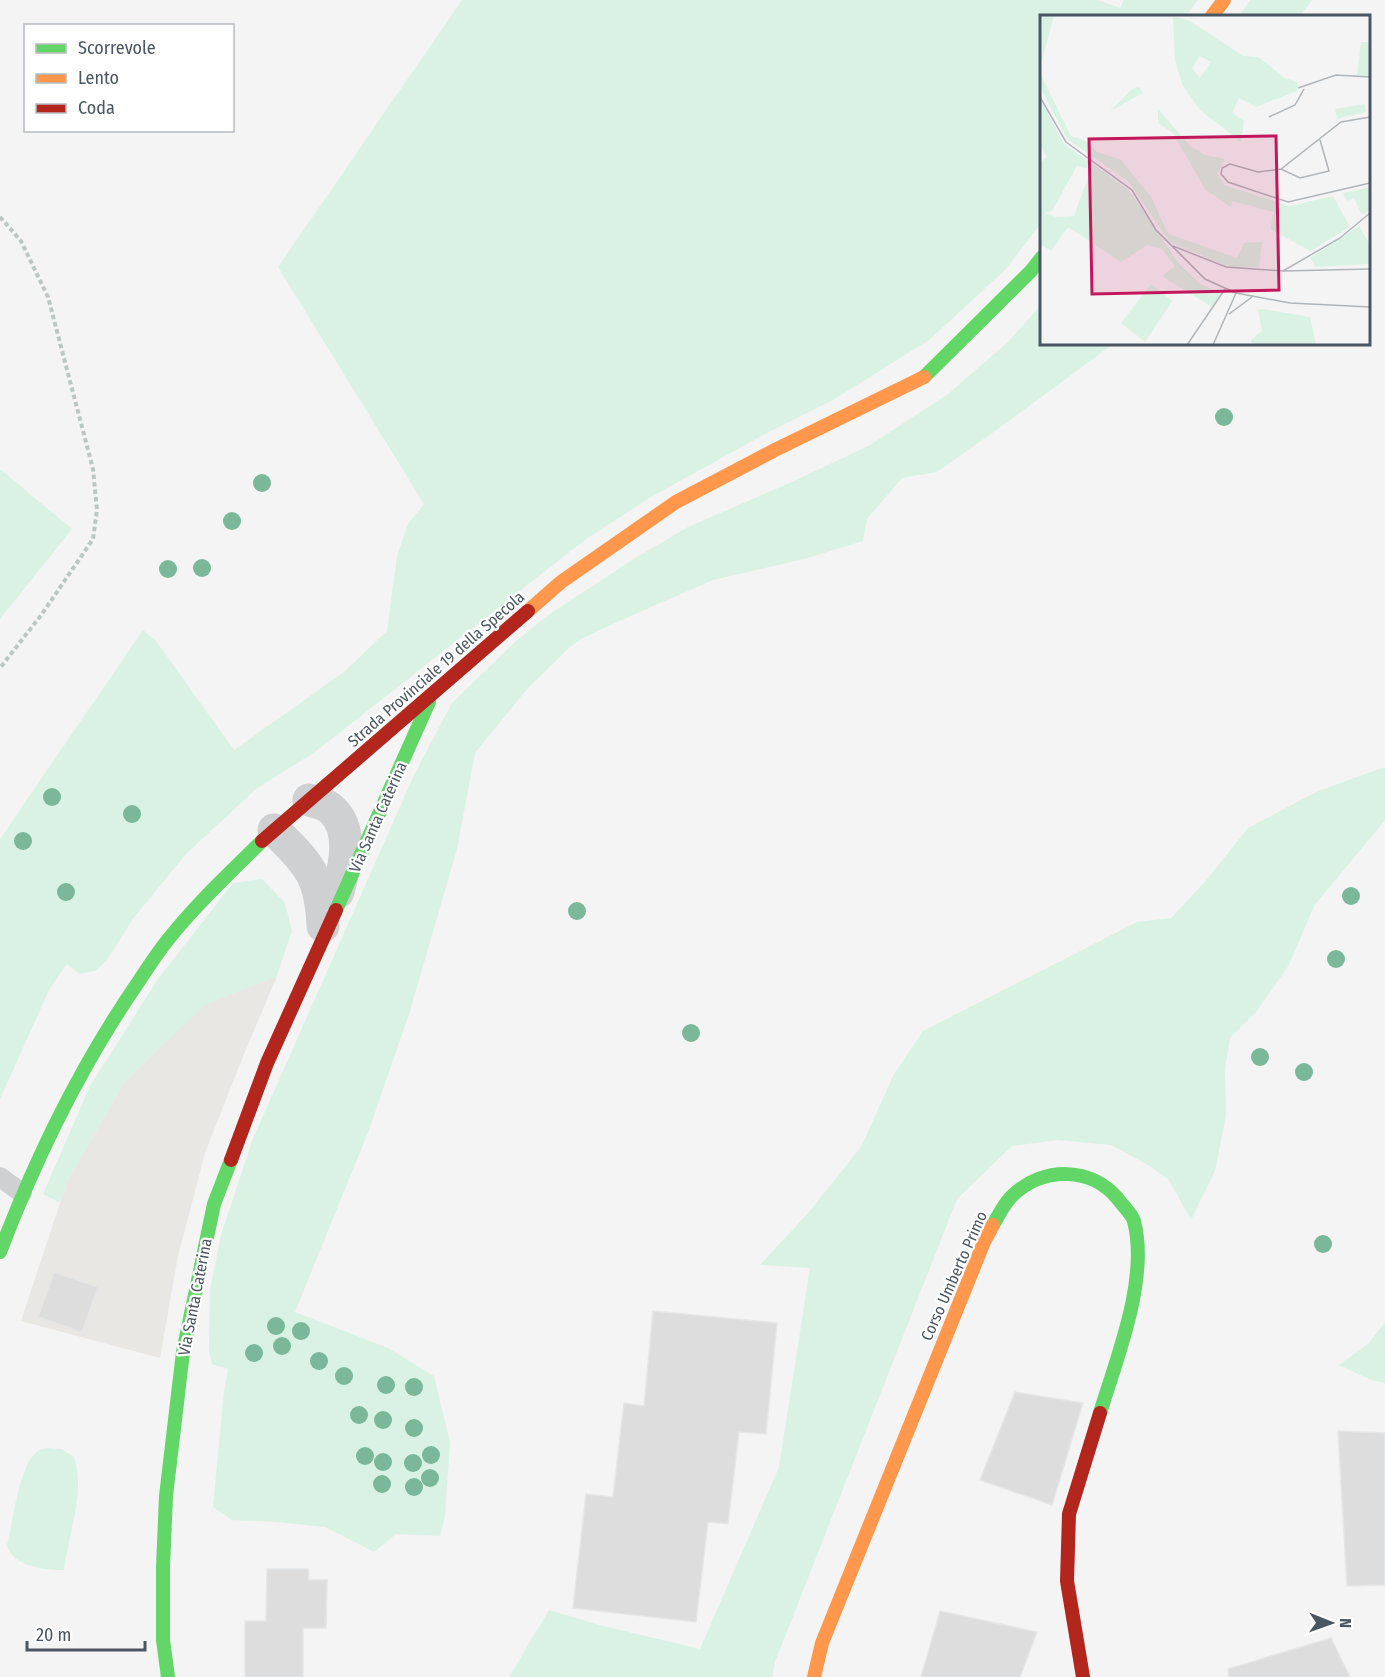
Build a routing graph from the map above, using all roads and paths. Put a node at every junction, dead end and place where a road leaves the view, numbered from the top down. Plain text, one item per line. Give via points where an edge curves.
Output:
1 (1224, 0) edge
2 (1213, 15) edge
3 (0, 217) edge
4 (1040, 259) edge
5 (0, 668) edge
6 (432, 695) junction
7 (309, 800) junction
8 (274, 830) junction
9 (324, 939) junction
10 (0, 1177) edge
11 (22, 1193) junction
12 (0, 1252) edge
13 (168, 1677) edge
14 (814, 1677) edge
15 (1083, 1677) edge

1 - 2 street
3 - 5 path via 21,241 48,297 93,469 97,510 93,539
4 - 6 street, Strada Provinciale 19 della Specola via 923,378 675,502 561,582
6 - 7 street, Strada Provinciale 19 della Specola
6 - 9 street, Via Santa Caterina
7 - 8 street, Strada Provinciale 19 della Specola
7 - 9 street, Via Santa Caterina via 331,808 345,835 344,863
8 - 9 street, Via Santa Caterina via 312,871 321,893
8 - 11 street, Strada Provinciale 19 della Specola via 170,937 114,1017 63,1107
9 - 13 street, Via Santa Caterina via 267,1063 209,1227 183,1352 166,1496 163,1640
10 - 11 lane
11 - 12 street, Strada Provinciale 19 della Specola
14 - 15 street, Corso Umberto Primo via 822,1642 984,1242 1013,1195 1032,1181 1055,1174 1086,1176 1108,1187 1134,1219 1138,1262 1136,1287 1069,1514 1067,1581

